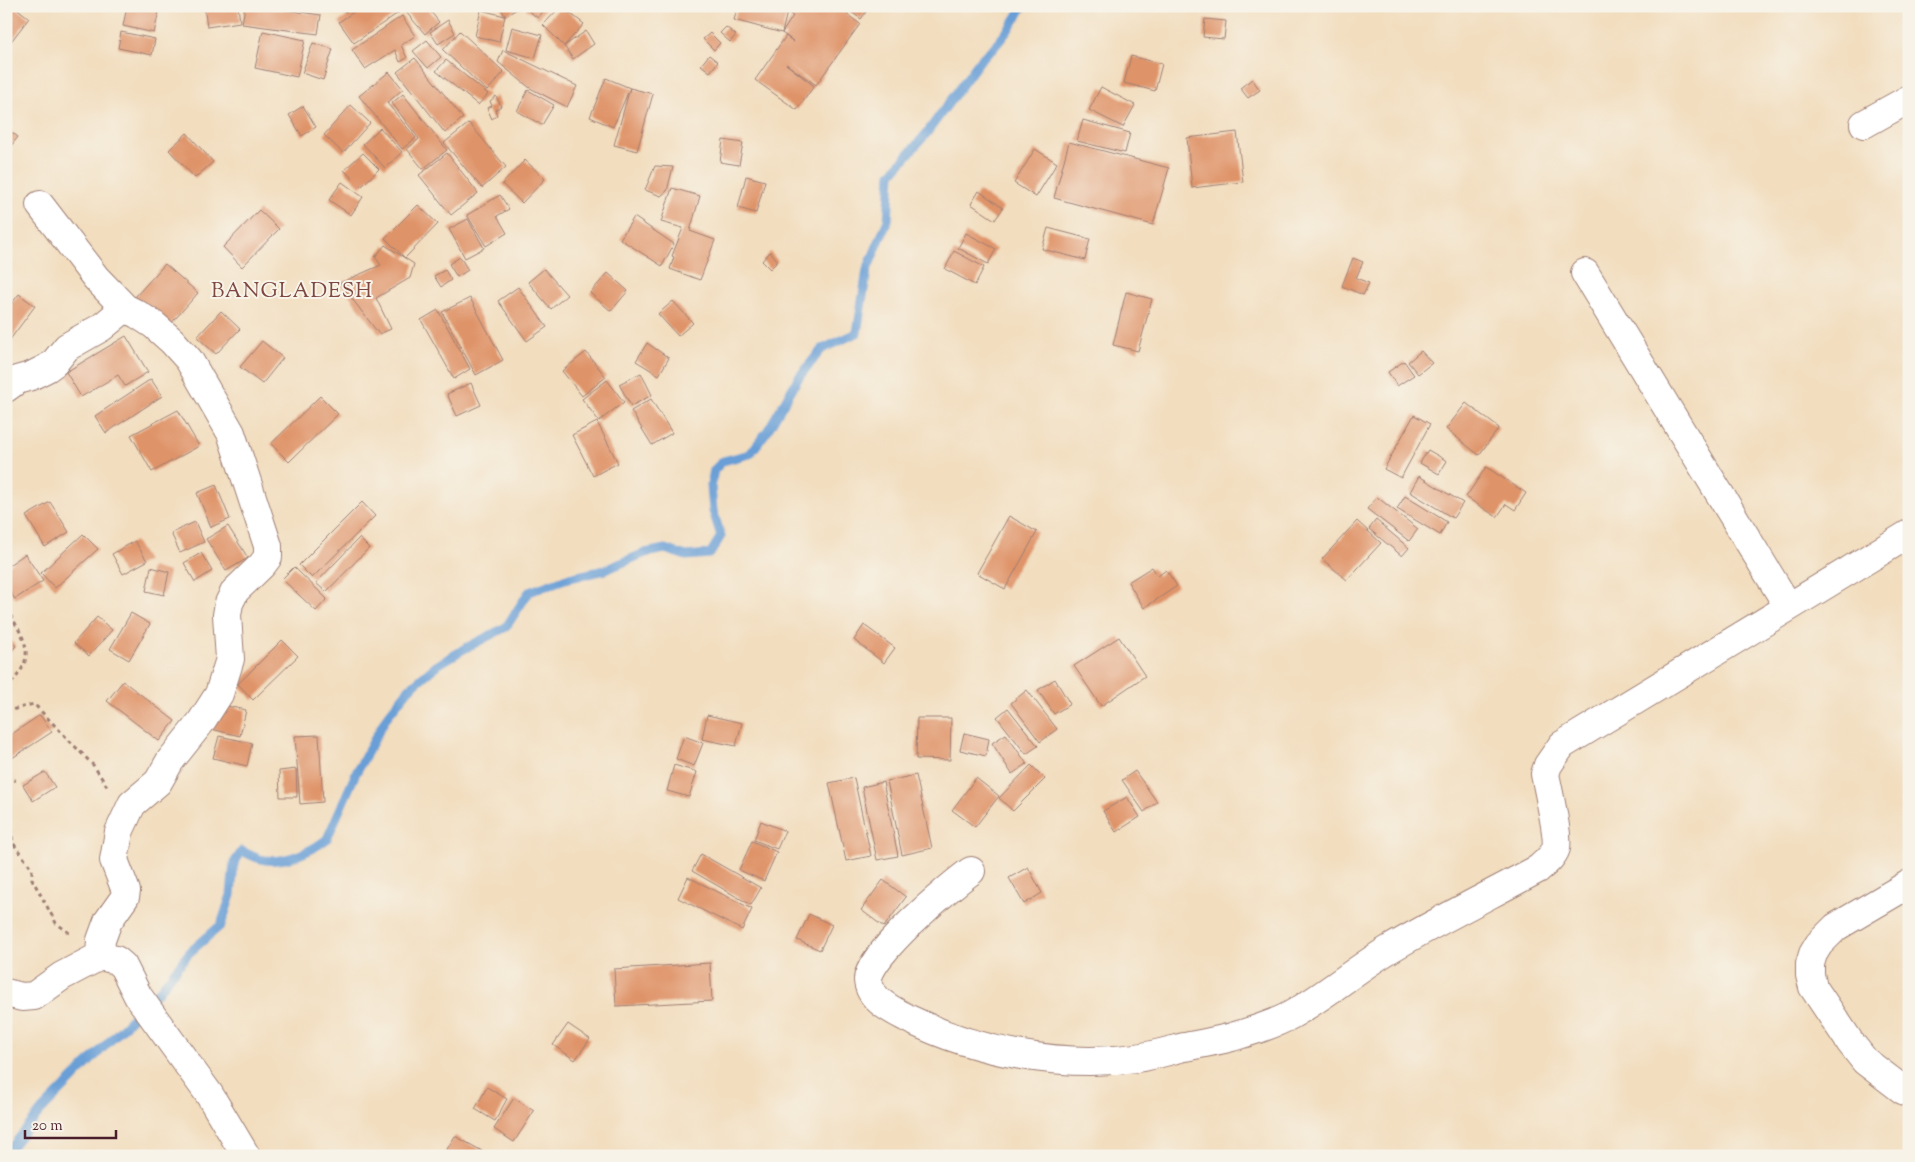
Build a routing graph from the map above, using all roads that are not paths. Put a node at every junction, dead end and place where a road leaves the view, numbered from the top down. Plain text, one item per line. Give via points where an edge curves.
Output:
1 (1909, 99) edge
2 (1864, 124) dead end
3 (40, 205) dead end
4 (1585, 273) dead end
5 (124, 308) junction
6 (6, 388) edge
7 (1909, 534) edge
8 (1788, 606) junction
9 (971, 871) dead end
10 (1909, 884) edge
11 (100, 956) junction
12 (6, 993) edge
13 (1909, 1093) edge
14 (246, 1156) edge

1 - 2 street
3 - 5 street via 96,278
4 - 8 street
5 - 6 street via 67,347 47,368
5 - 11 street via 138,314 172,341 189,360 212,398 239,452 268,546 268,557 235,591 229,603 230,659 219,694 158,782 132,804 119,832 114,860 126,891 108,921 101,940
7 - 8 street
8 - 9 street via 1562,745 1545,774 1557,838 1556,849 1549,861 1387,951 1310,1004 1264,1027 1230,1038 1137,1058 1078,1061 1002,1052 930,1029 894,1012 872,992 869,974 926,907
10 - 13 street via 1836,927 1819,944 1810,970 1813,987 1865,1061
11 - 12 street via 62,976 34,996
11 - 14 street via 116,960 123,966 138,996 209,1094

